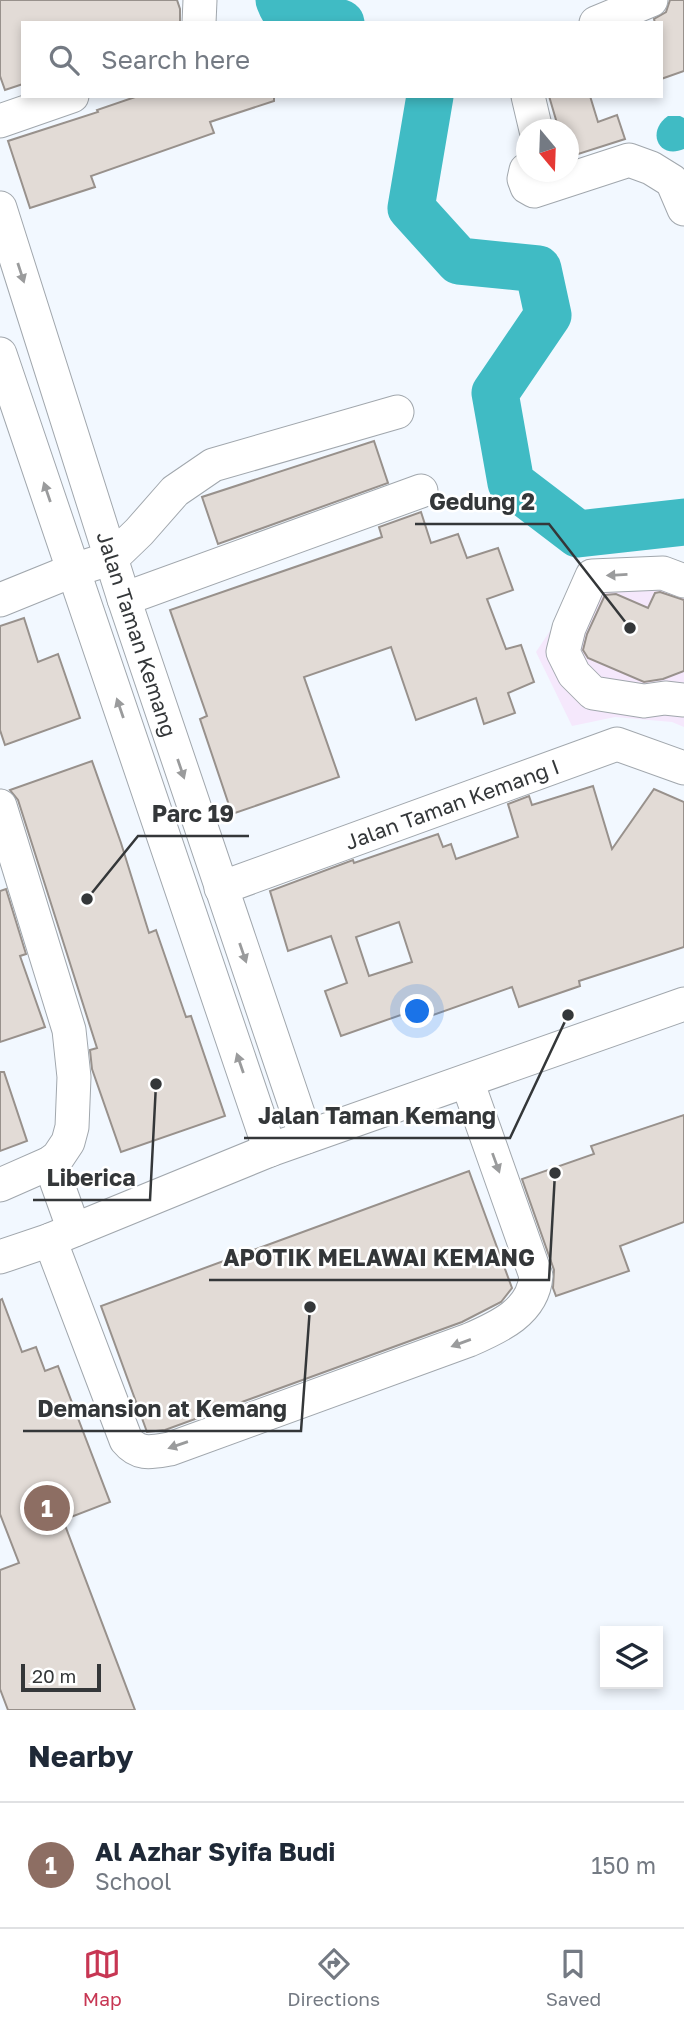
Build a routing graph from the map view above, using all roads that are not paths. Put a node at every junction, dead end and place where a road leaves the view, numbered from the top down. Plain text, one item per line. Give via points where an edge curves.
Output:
1 (200, 0) edge
2 (652, 0) edge
3 (199, 21) edge
4 (601, 21) edge
5 (66, 98) edge
6 (528, 98) edge
7 (533, 119) edge
8 (0, 121) edge
9 (579, 176) edge
10 (525, 182) edge
11 (562, 182) edge
12 (0, 208) edge
13 (684, 209) edge
14 (0, 354) edge
15 (397, 412) dead end
16 (421, 491) dead end
17 (112, 558) junction
18 (74, 570) junction
19 (684, 581) edge
20 (124, 599) junction
21 (0, 600) edge
22 (644, 701) junction
23 (684, 701) edge
24 (169, 736) junction
25 (617, 744) junction
26 (134, 748) junction
27 (684, 768) edge
28 (0, 806) edge
29 (221, 888) junction
30 (684, 1004) edge
31 (467, 1081) junction
32 (306, 1138) junction
33 (270, 1150) junction
34 (50, 1163) junction
35 (0, 1185) edge
36 (62, 1235) junction
37 (0, 1257) edge

1 - 3 street
2 - 4 street
5 - 8 street
6 - 7 street
9 - 13 street via 629,160 672,181
10 - 11 street via 534,191
12 -> 17 street, Jalan Taman Kemang
18 -> 14 street, Jalan Taman Kemang
15 - 17 street via 213,465 175,492
16 - 20 street
17 - 18 street
17 - 20 street, Jalan Taman Kemang
18 - 21 street
26 -> 18 street, Jalan Taman Kemang
19 -> 22 street via 663,573 592,576 569,628 563,652 593,693
20 - 24 street, Jalan Taman Kemang
22 - 23 street
22 - 25 street via 626,718
24 - 26 street
24 -> 29 street, Jalan Taman Kemang
25 - 27 street
25 - 29 street, Jalan Taman Kemang I
33 -> 26 street, Jalan Taman Kemang
28 - 34 street via 69,1030 74,1077 72,1127 68,1142
29 -> 32 street, Jalan Taman Kemang
30 - 31 street
31 - 32 street
31 -> 36 street via 536,1276 535,1290 513,1318 469,1340 170,1449 145,1453 126,1440
32 - 33 street
33 - 36 street
34 - 35 street
34 - 36 street
36 - 37 street

